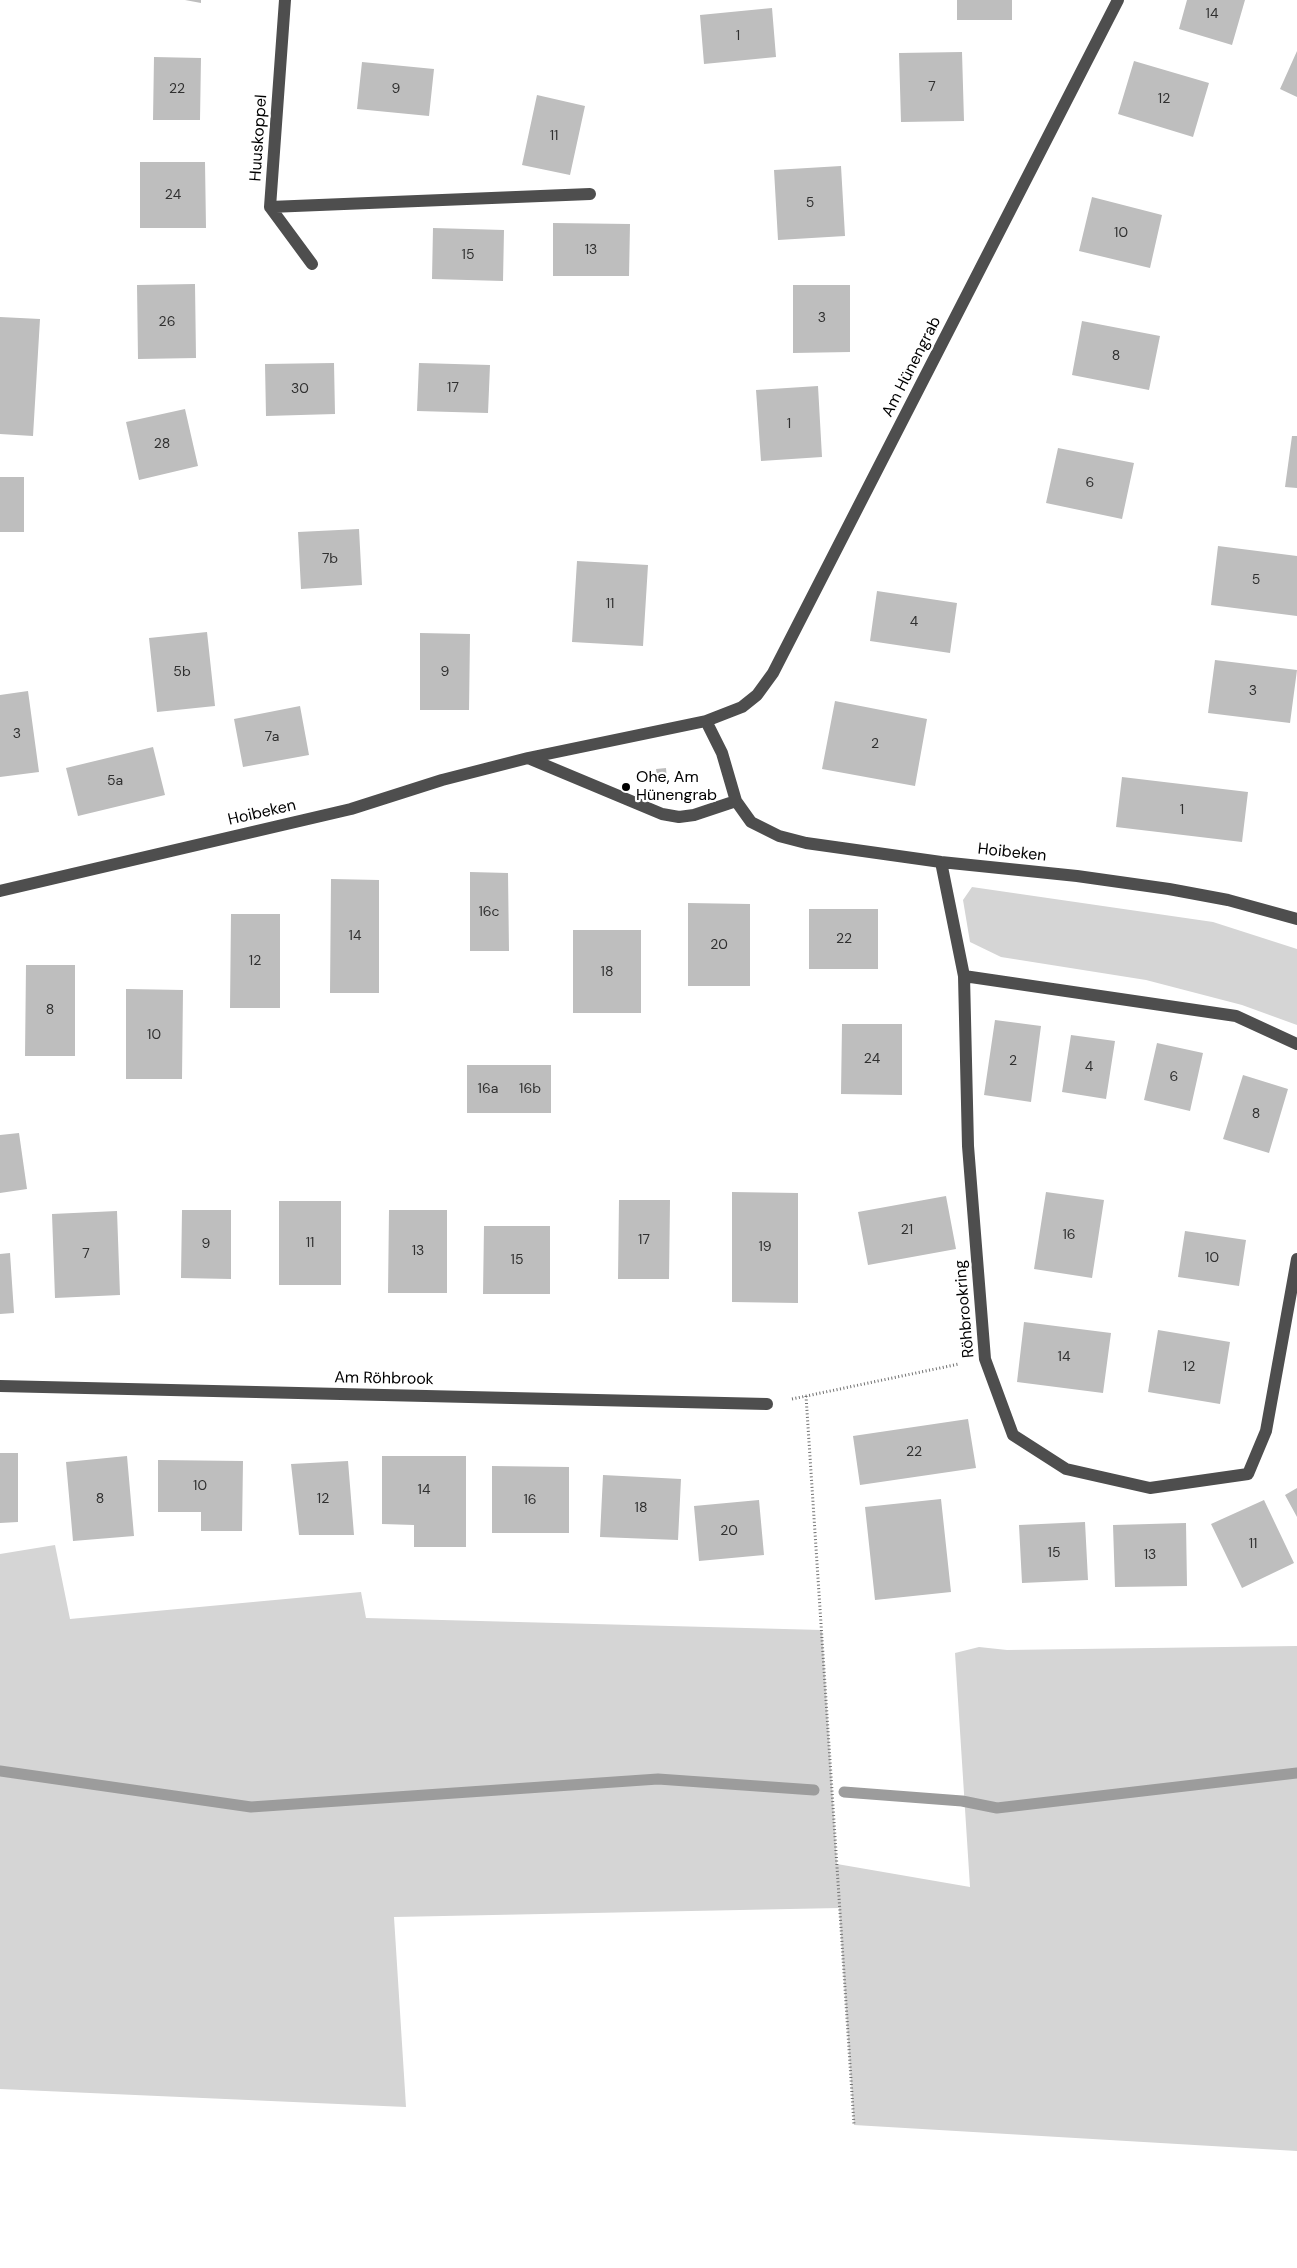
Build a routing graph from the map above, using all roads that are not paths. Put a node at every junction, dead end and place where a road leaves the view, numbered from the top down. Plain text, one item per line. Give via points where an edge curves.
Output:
1 (285, 0) edge
2 (1118, 0) edge
3 (590, 194) dead end
4 (270, 207) junction
5 (312, 264) dead end
6 (706, 721) junction
7 (528, 758) junction
8 (736, 801) junction
9 (941, 862) junction
10 (0, 891) edge
11 (1297, 919) edge
12 (964, 976) junction
13 (1297, 1044) edge
14 (1297, 1259) edge
15 (0, 1386) edge
16 (767, 1404) road end

1 - 4 street, Huuskoppel
2 - 6 street, Am Hünengrab via 773,673 757,695 742,707
3 - 4 street
4 - 5 street
6 - 7 street, Hoibeken
6 - 8 street, Hoibeken via 722,752
7 - 8 street via 662,814 694,815
7 - 10 street, Hoibeken via 442,780 351,809
8 - 9 street, Hoibeken via 752,822 779,836 806,843
9 - 11 street, Hoibeken via 1169,889 1228,900
9 - 12 street, Röhbrookring
12 - 13 street via 1236,1016
12 - 14 street, Röhbrookring via 968,1146 984,1359 1013,1435 1066,1469 1150,1488 1248,1474 1266,1431
15 - 16 street, Am Röhbrook

